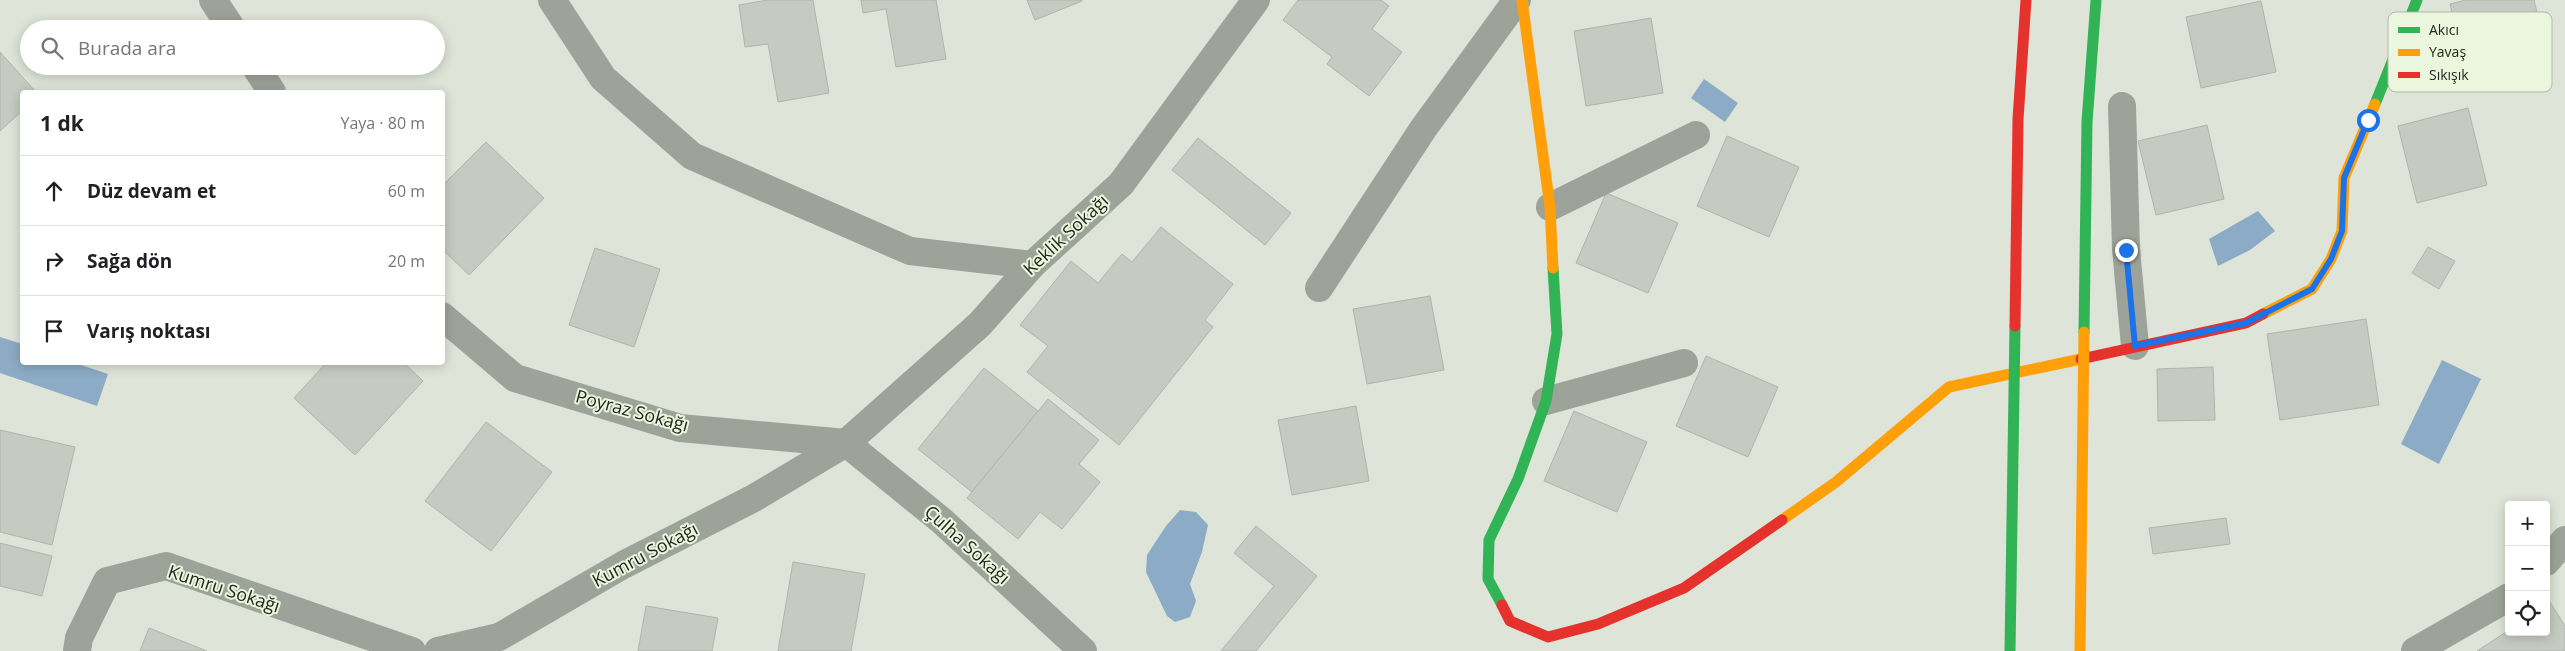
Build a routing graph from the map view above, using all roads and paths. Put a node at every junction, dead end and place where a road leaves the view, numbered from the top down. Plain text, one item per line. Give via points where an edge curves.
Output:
1 (213, 0) edge
2 (552, 0) edge
3 (1256, 0) edge
4 (1517, 0) edge
5 (1522, 0) edge
6 (2026, 0) edge
7 (2096, 0) edge
8 (2417, 0) edge
9 (2412, 12) edge
10 (226, 20) edge
11 (2388, 71) edge
12 (261, 75) edge
13 (271, 90) edge
14 (2122, 106) dead end
15 (1696, 135) dead end
16 (1550, 207) junction
17 (1032, 264) junction
18 (1319, 288) dead end
19 (445, 319) edge
20 (2135, 346) junction
21 (1684, 362) dead end
22 (1546, 401) junction
23 (846, 443) junction
24 (2565, 540) edge
25 (2550, 557) edge
26 (2505, 600) edge
27 (77, 651) edge
28 (412, 651) edge
29 (438, 651) edge
30 (1083, 651) edge
31 (2010, 651) edge
32 (2080, 651) edge
33 (2416, 651) edge

1 - 10 street
2 - 17 street via 603,78 692,156 910,250
3 - 17 street, Keklik Sokağı via 1121,184
4 - 18 street via 1423,130
5 - 16 main road
6 - 31 main road, bridge via 2018,129
7 - 32 main road, bridge via 2087,122
8 - 9 main road
11 - 20 main road via 2344,178 2342,231 2331,259 2312,289 2246,323
12 - 13 street
14 - 20 street via 2126,250
15 - 16 street
16 - 22 main road via 1557,334
17 - 23 street, Keklik Sokağı via 980,324
19 - 23 street, Poyraz Sokağı via 515,378 680,428
20 - 22 main road via 1949,387 1836,482 1684,588 1598,624 1548,637 1510,621 1488,579 1489,540 1518,479
21 - 22 street
23 - 29 street, Kumru Sokağı via 754,498 623,565 499,637
23 - 30 street, Çulha Sokağı via 942,520
24 - 25 street
26 - 33 street
27 - 28 street, Kumru Sokağı via 79,638 107,581 166,566

